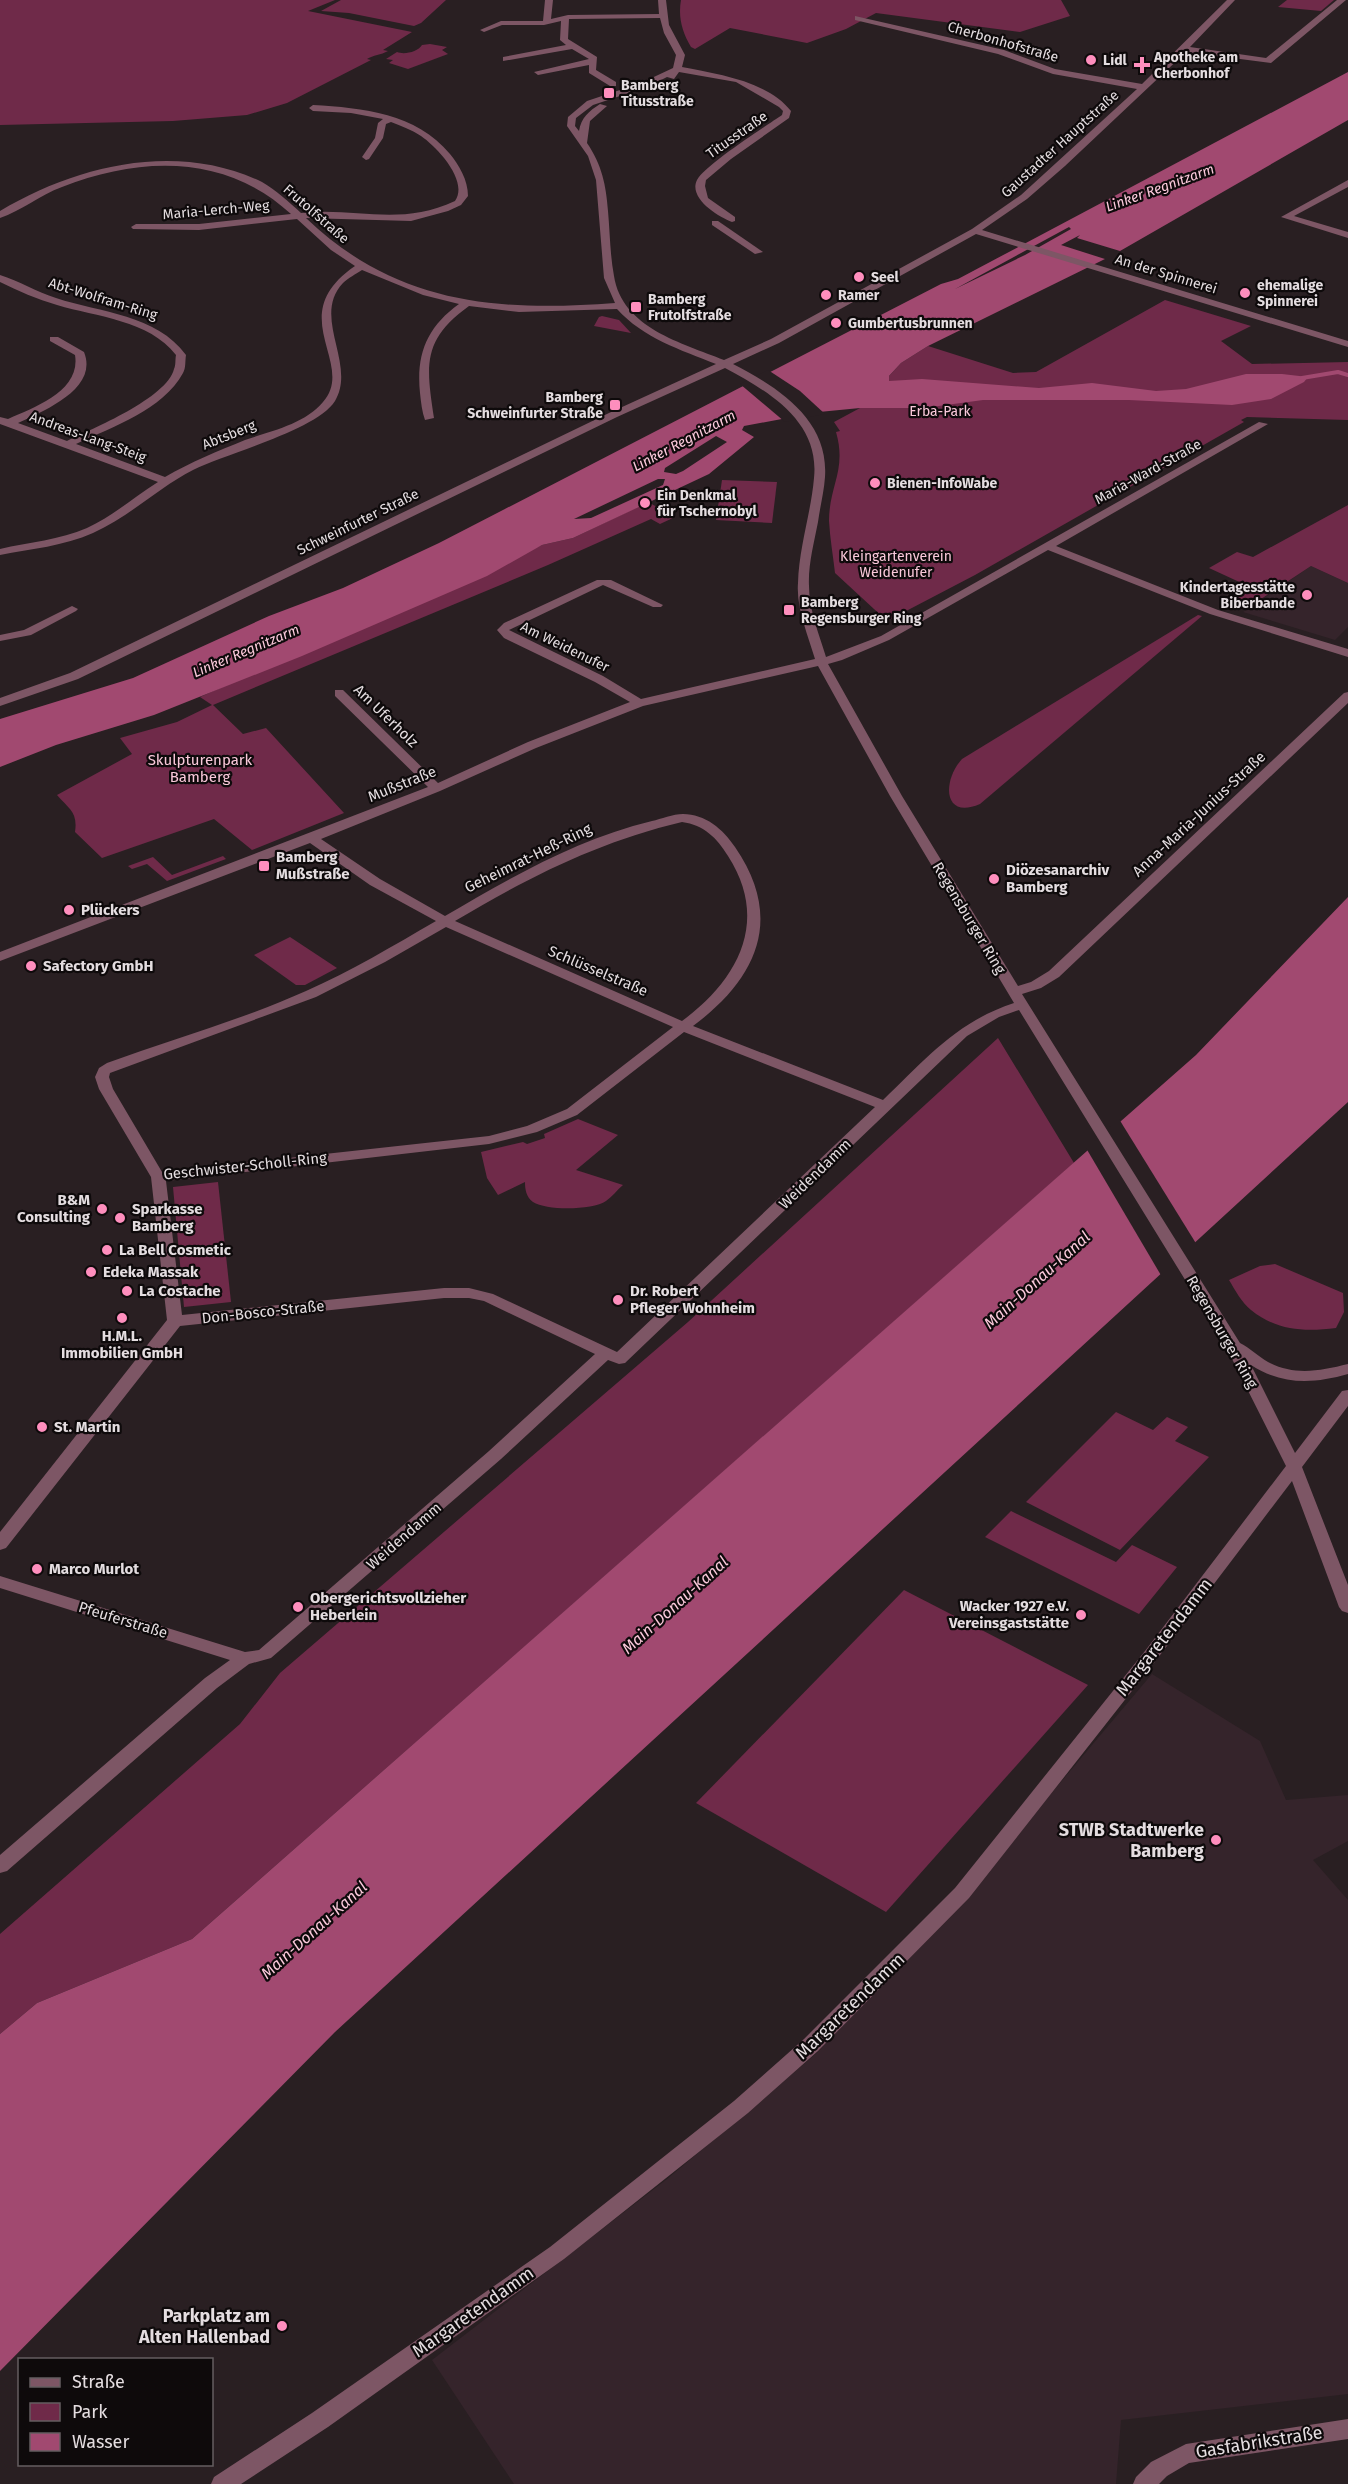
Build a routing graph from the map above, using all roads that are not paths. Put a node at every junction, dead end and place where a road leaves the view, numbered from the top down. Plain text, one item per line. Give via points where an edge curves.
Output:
1 (549, 0) edge
2 (662, 0) edge
3 (1231, 0) edge
4 (1342, 0) edge
5 (664, 16) junction
6 (565, 18) junction
7 (858, 18) dead end
8 (547, 22) junction
9 (484, 30) dead end
10 (573, 46) junction
11 (1184, 49) junction
12 (506, 59) dead end
13 (594, 61) junction
14 (677, 69) junction
15 (538, 72) dead end
16 (613, 84) dead end
17 (1143, 87) junction
18 (312, 108) dead end
19 (392, 118) junction
20 (366, 157) dead end
21 (1348, 183) edge
22 (0, 214) edge
23 (297, 216) junction
24 (136, 227) dead end
25 (975, 231) junction
26 (1348, 235) edge
27 (758, 252) dead end
28 (362, 266) junction
29 (0, 278) edge
30 (466, 303) junction
31 (620, 306) junction
32 (54, 339) dead end
33 (1348, 344) edge
34 (727, 365) junction
35 (429, 418) dead end
36 (4, 422) edge
37 (1263, 424) dead end
38 (67, 445) junction
39 (166, 481) junction
40 (1047, 546) junction
41 (0, 552) edge
42 (657, 605) dead end
43 (72, 609) dead end
44 (0, 638) edge
45 (1348, 653) edge
46 (821, 661) junction
47 (339, 693) dead end
48 (1348, 696) edge
49 (0, 702) edge
50 (639, 703) junction
51 (436, 788) junction
52 (311, 838) junction
53 (443, 920) junction
54 (0, 957) edge
55 (1013, 992) junction
56 (1021, 1005) junction
57 (683, 1026) junction
58 (885, 1106) junction
59 (158, 1177) junction
60 (175, 1321) junction
61 (1228, 1337) junction
62 (613, 1356) junction
63 (1348, 1369) edge
64 (1348, 1395) edge
65 (1295, 1468) junction
66 (0, 1544) edge
67 (0, 1582) edge
68 (1348, 1607) edge
69 (245, 1658) junction
70 (0, 1866) edge
71 (1348, 2429) edge
72 (222, 2484) edge
73 (1144, 2484) edge

1 - 8 street
2 - 5 street
3 - 11 street, Gaustadter Hauptstraße
4 - 11 street via 1268,61
5 - 6 street
5 - 14 street via 680,49
6 - 8 street
6 - 10 street via 564,40
7 - 17 street, Cherbonhofstraße via 1001,52 1053,71
8 - 9 street via 501,23
10 - 12 street
10 - 13 street
11 - 17 street, Gaustadter Hauptstraße
13 - 15 street
13 - 16 street via 592,71
14 - 27 street, Titusstraße via 738,80 787,111 783,119 706,173 700,186 704,199 732,219 715,223
14 - 31 street via 581,108 571,122 596,162 601,180 609,278
17 - 25 street, Gaustadter Hauptstraße via 1041,182
18 - 19 street via 354,110
19 - 20 street via 382,123 379,138
19 - 23 street, Maria-Lerch-Weg via 413,127 447,156 463,188 461,199 436,213 411,218
21 - 26 street via 1286,217
22 - 23 street, Frutolfstraße via 77,177 117,167 161,165 198,166 247,179
23 - 24 street, Maria-Lerch-Weg via 199,227
23 - 28 street, Frutolfstraße via 327,244
25 - 33 street, An der Spinnerei
25 - 34 street, Gaustadter Hauptstraße
28 - 30 street, Frutolfstraße via 414,288
28 - 39 street, Abtsberg via 339,281 327,306 336,386 326,405 302,422 220,454
29 - 38 street, Abt-Wolfram-Ring via 52,301 148,328 166,337 180,355 178,375 162,392
30 - 31 street, Frutolfstraße via 533,311
30 - 35 street via 440,323 427,344 423,365
31 - 34 street, Regensburger Ring via 652,334
32 - 36 street via 80,354 80,374 59,396
34 - 46 street, Regensburger Ring via 787,402 810,428 818,449 820,476 803,586
34 - 49 street, Schweinfurter Straße via 613,415 74,676
36 - 38 street, Andreas-Lang-Steig
37 - 40 street, Maria-Ward-Straße
38 - 39 street, Andreas-Lang-Steig
39 - 41 street, Abtsberg via 123,512 86,532
40 - 45 street via 1207,610
40 - 46 street, Maria-Ward-Straße via 881,640 851,654
42 - 50 street, Am Weidenufer via 601,582 503,630
43 - 44 street via 27,633
46 - 50 street, Mußstraße
46 - 55 street, Regensburger Ring
47 - 51 street, Am Uferholz
48 - 55 street, Anna-Maria-Junius-Straße via 1054,974
50 - 51 street, Mußstraße
51 - 52 street, Mußstraße
52 - 53 street, Schlüsselstraße via 375,882
52 - 54 street, Mußstraße
53 - 57 street, Schlüsselstraße
53 - 57 street, Geheimrat-Heß-Ring via 587,846 661,822 699,820 728,845 744,870 755,905 754,924 738,976 712,1004
53 - 59 street, Geschwister-Scholl-Ring via 308,996 104,1071 106,1089
55 - 56 street, Regensburger Ring
56 - 58 street, Weidendamm via 994,1014 962,1033
56 - 61 street, Regensburger Ring
57 - 58 street, Schlüsselstraße
57 - 59 street, Geschwister-Scholl-Ring via 572,1112 521,1132 479,1141
58 - 62 street, Weidendamm
59 - 60 street
60 - 62 street, Don-Bosco-Straße via 469,1293 488,1297
60 - 66 street
61 - 63 street via 1256,1362 1288,1376 1313,1378
61 - 65 street, Regensburger Ring
62 - 69 street, Weidendamm via 291,1634 265,1654
64 - 65 street, Margaretendamm
65 - 68 street, Regensburger Ring
65 - 72 street, Margaretendamm via 962,1893 811,2045 741,2107 565,2246 330,2414
67 - 69 street, Pfeuferstraße
69 - 70 street, Weidendamm
71 - 73 street, Gasfabrikstraße via 1186,2454

